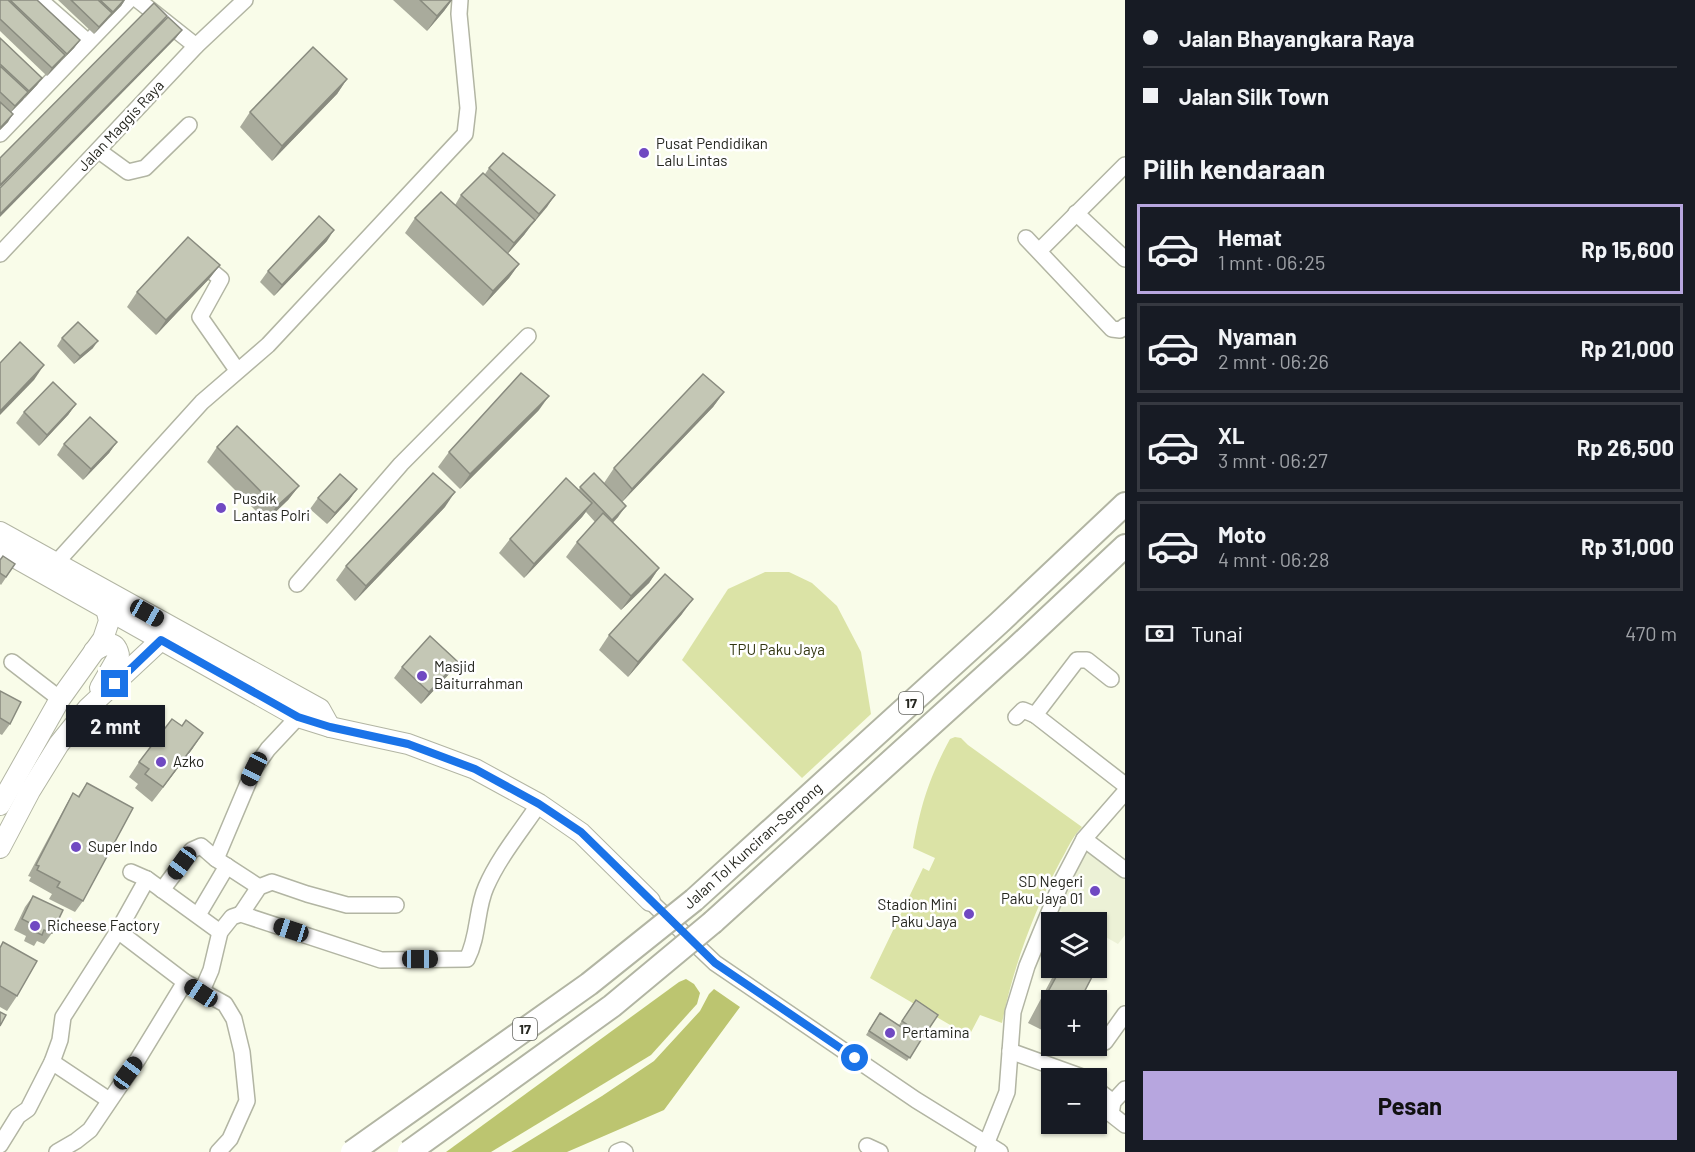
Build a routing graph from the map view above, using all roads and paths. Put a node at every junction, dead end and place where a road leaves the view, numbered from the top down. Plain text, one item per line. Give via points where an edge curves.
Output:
1 (40, 0) edge
2 (129, 0) edge
3 (138, 0) edge
4 (245, 0) edge
5 (460, 0) edge
6 (233, 7) edge
7 (88, 42) junction
8 (196, 46) junction
9 (0, 109) edge
10 (12, 121) junction
11 (189, 125) dead end
12 (0, 134) edge
13 (99, 151) junction
14 (1125, 165) edge
15 (1076, 213) junction
16 (1026, 238) dead end
17 (1039, 251) junction
18 (190, 253) edge
19 (1123, 253) edge
20 (0, 254) edge
21 (1125, 326) edge
22 (528, 336) dead end
23 (237, 370) junction
24 (1125, 504) edge
25 (0, 532) edge
26 (1125, 546) edge
27 (0, 549) edge
28 (56, 563) junction
29 (297, 584) dead end
30 (128, 603) junction
31 (106, 608) junction
32 (137, 626) junction
33 (161, 640) junction
34 (94, 651) junction
35 (12, 662) dead end
36 (133, 667) junction
37 (1111, 679) dead end
38 (60, 699) junction
39 (88, 708) junction
40 (1035, 715) junction
41 (298, 717) junction
42 (1016, 717) dead end
43 (330, 727) junction
44 (1124, 793) edge
45 (539, 804) junction
46 (0, 805) edge
47 (1084, 839) junction
48 (0, 848) edge
49 (221, 862) junction
50 (1125, 870) edge
51 (131, 872) dead end
52 (147, 879) junction
53 (259, 887) junction
54 (162, 890) junction
55 (650, 901) joint
56 (396, 905) dead end
57 (241, 914) junction
58 (198, 915) junction
59 (118, 931) junction
60 (220, 932) junction
61 (185, 982) junction
62 (201, 993) junction
63 (1125, 1014) edge
64 (1107, 1039) edge
65 (1010, 1051) junction
66 (52, 1062) junction
67 (1061, 1068) edge
68 (1125, 1089) edge
69 (1107, 1097) edge
70 (109, 1100) junction
71 (1113, 1102) junction
72 (1125, 1125) edge
73 (0, 1146) edge
74 (990, 1150) edge
75 (12, 1152) edge
76 (57, 1152) edge
77 (219, 1152) edge
78 (352, 1152) edge
79 (409, 1152) edge
80 (617, 1152) edge
81 (625, 1152) edge

1 - 7 street
2 - 7 street
3 - 8 street
4 - 6 street, Jalan Maggis Raya
5 - 23 street via 468,108 465,134 268,345
6 - 8 street, Jalan Maggis Raya
7 - 10 street via 42,82
8 - 13 street, Jalan Maggis Raya
9 - 10 street
10 - 12 street
11 - 13 street via 145,168 128,172
13 - 20 street, Jalan Maggis Raya
14 - 15 street
15 - 17 street
15 - 19 street
16 - 17 street
17 - 21 street via 1112,329
18 - 23 street via 221,279 200,317
22 - 29 street via 401,464
23 - 28 street via 202,402
24 - 78 highway, Jalan Tol Kunciran–Serpong / 17, bridge via 694,900 589,984
25 - 28 main road
26 - 79 highway, Jalan Tol Kunciran–Serpong / 17, bridge via 713,922 612,1006
27 - 31 main road
28 - 30 main road
30 - 32 main road
30 - 43 main road via 320,710
31 - 32 main road
31 - 34 main road via 110,621
32 - 33 main road
32 - 36 main road via 140,645
33 - 36 main road
33 - 41 main road
34 - 38 main road
34 - 39 main road via 108,643 118,648 119,655
35 - 38 street
36 - 39 main road
37 - 40 street via 1088,660 1077,660
38 - 46 main road
39 - 48 main road via 53,753
40 - 42 street via 1023,710
40 - 44 street
41 - 43 main road
41 - 49 street via 254,769
43 - 45 main road via 408,744 475,769
44 - 47 street
45 - 55 main road via 581,832
45 - 57 street via 485,888 467,959 381,960
47 - 50 street
47 - 65 street via 1026,968 1013,1012
49 - 53 street
49 - 54 street via 201,846 196,847
49 - 58 street
51 - 52 street
52 - 54 street
52 - 59 street
53 - 56 street via 272,882 347,905
53 - 57 street
54 - 58 street
55 - 74 street via 715,963
57 - 60 street via 232,917
58 - 60 street
59 - 61 street
59 - 66 street via 63,1017
60 - 62 street
61 - 62 street
61 - 70 street
62 - 77 street via 225,1004 234,1019 242,1052 247,1101 230,1139
63 - 64 street
65 - 67 street
65 - 74 street via 1007,1092
66 - 70 street
66 - 73 street via 28,1109 18,1116
68 - 71 street
69 - 71 street
70 - 76 street via 90,1130
71 - 72 street via 1111,1114
73 - 75 street
80 - 81 street

